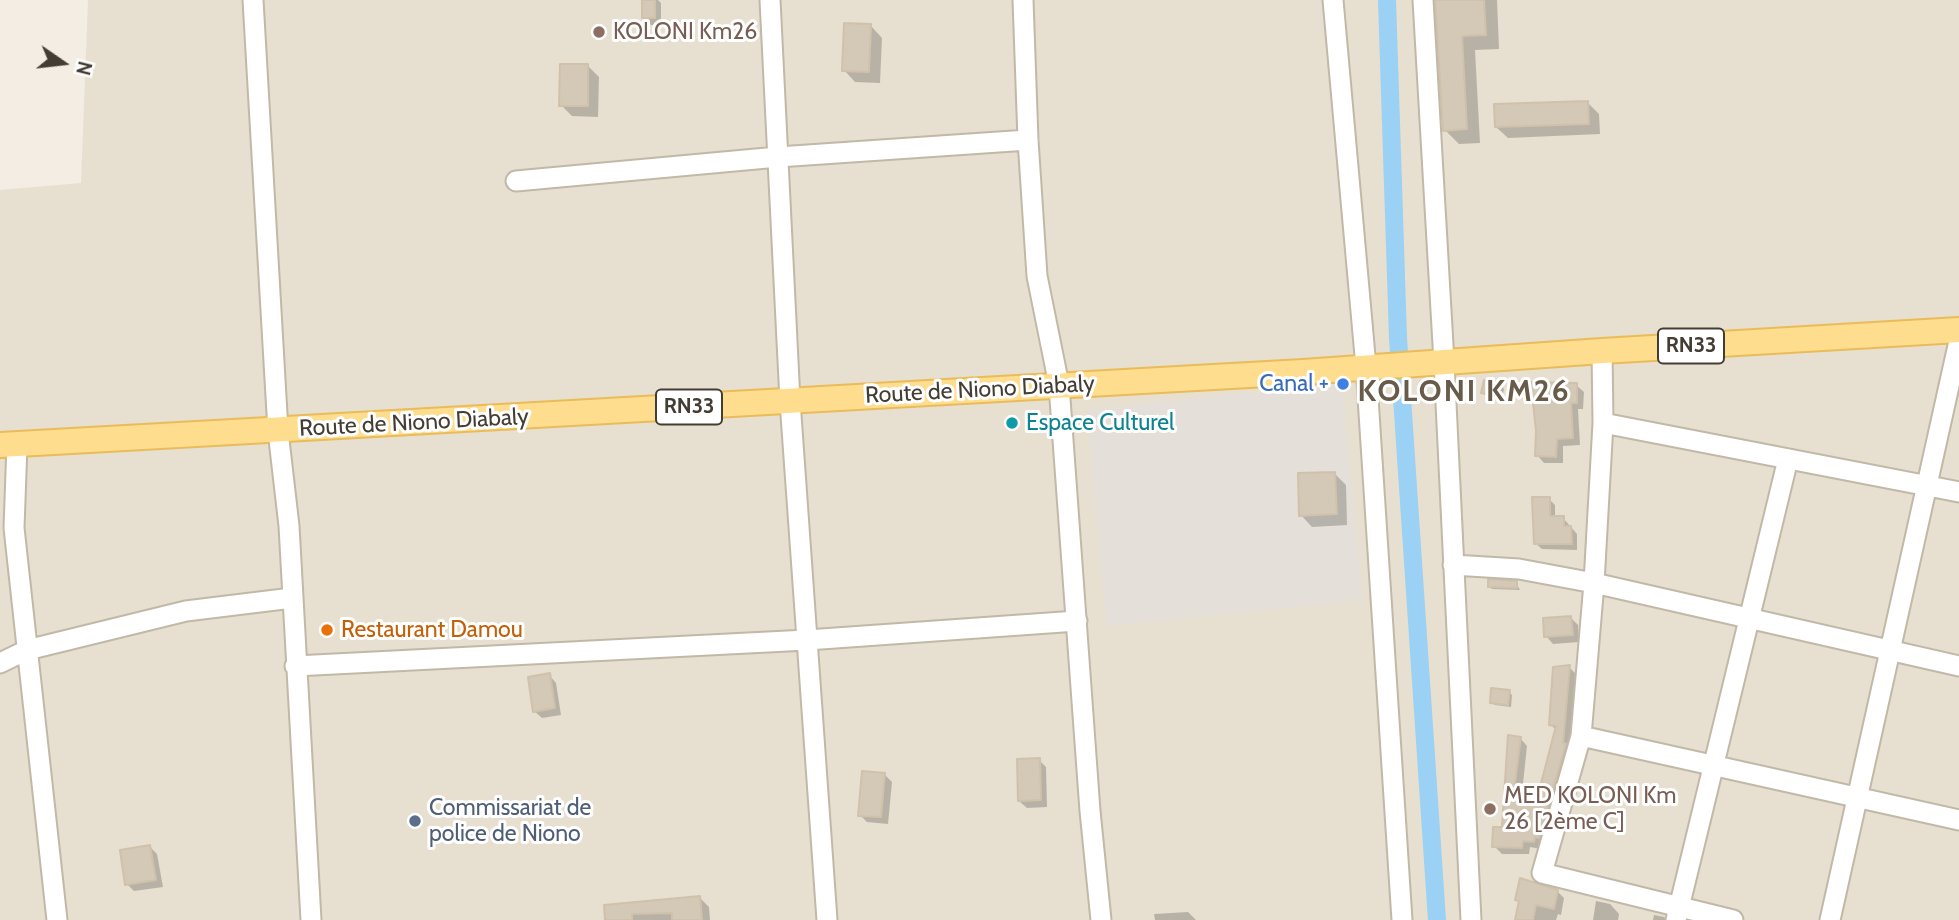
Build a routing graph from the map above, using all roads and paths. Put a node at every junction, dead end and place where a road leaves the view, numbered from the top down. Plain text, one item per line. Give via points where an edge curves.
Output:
1 (253, 0) edge
2 (770, 0) edge
3 (1023, 0) edge
4 (1333, 0) edge
5 (1423, 0) edge
6 (1028, 140) junction
7 (778, 157) junction
8 (516, 181) dead end
9 (1959, 330) edge
10 (1959, 341) edge
11 (1602, 351) junction
12 (1434, 362) junction
13 (1372, 366) junction
14 (1059, 385) junction
15 (790, 401) junction
16 (1603, 423) junction
17 (278, 431) junction
18 (9, 445) edge
19 (1788, 459) junction
20 (1927, 486) junction
21 (1959, 492) edge
22 (1453, 565) junction
23 (1594, 583) junction
24 (292, 598) junction
25 (1750, 618) junction
26 (1077, 621) junction
27 (807, 640) junction
28 (27, 650) junction
29 (1890, 650) junction
30 (0, 663) edge
31 (295, 666) junction
32 (1959, 666) edge
33 (1581, 736) junction
34 (1714, 765) junction
35 (1857, 797) junction
36 (1959, 820) edge
37 (1678, 914) edge
38 (57, 920) edge
39 (311, 920) edge
40 (827, 920) edge
41 (1101, 920) edge
42 (1402, 920) edge
43 (1471, 920) edge
44 (1733, 920) edge
45 (1830, 920) edge

1 - 17 street
2 - 7 street
3 - 6 street
4 - 13 street
5 - 12 street
6 - 7 street
6 - 14 street via 1037,276
7 - 8 street
7 - 15 street
9 - 11 main road, Route de Niono Diabaly / RN33
10 - 20 street
11 - 12 main road, Route de Niono Diabaly / RN33
11 - 16 street
12 - 13 main road, Route de Niono Diabaly / RN33
12 - 22 street
13 - 14 main road, Route de Niono Diabaly / RN33
13 - 42 street
14 - 15 main road, Route de Niono Diabaly / RN33
14 - 26 street
15 - 17 main road, Route de Niono Diabaly / RN33
15 - 27 street
16 - 19 street
16 - 23 street
17 - 18 main road, Route de Niono Diabaly / RN33
17 - 24 street
18 - 28 street
19 - 20 street
19 - 25 street
20 - 21 street
20 - 29 street
22 - 23 street via 1519,569
22 - 43 street
23 - 25 street
23 - 33 street
24 - 28 street via 186,611
24 - 31 street
25 - 29 street
25 - 34 street
26 - 27 street
26 - 41 street
27 - 31 street
27 - 40 street
28 - 30 street
28 - 38 street
29 - 32 street
29 - 35 street
31 - 39 street
33 - 34 street
33 - 37 street via 1542,873
34 - 35 street
34 - 37 street
35 - 36 street
35 - 45 street
37 - 44 street

